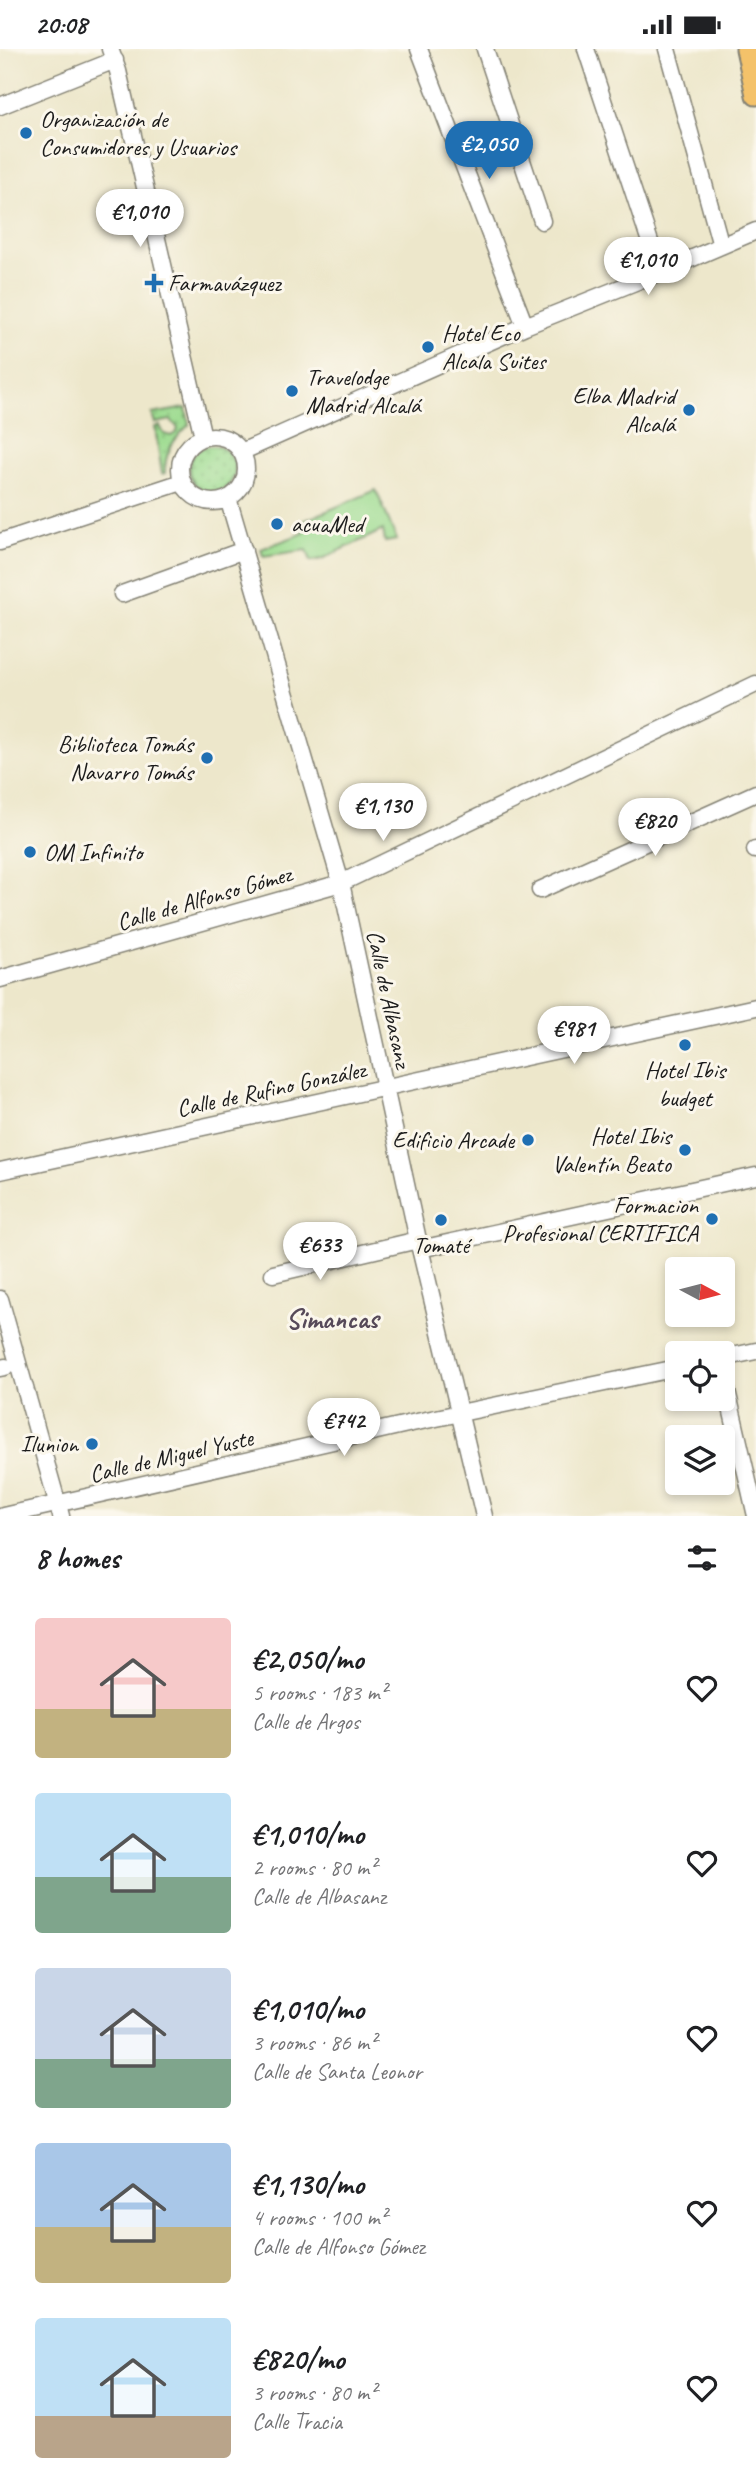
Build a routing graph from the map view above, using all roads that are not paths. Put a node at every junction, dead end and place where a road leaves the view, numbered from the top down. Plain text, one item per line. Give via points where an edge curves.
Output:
1 (419, 49) edge
2 (485, 49) edge
3 (586, 49) edge
4 (667, 49) edge
5 (746, 49) edge
6 (113, 55) edge
7 (756, 95) edge
8 (0, 106) edge
9 (542, 221) dead end
10 (756, 230) edge
11 (721, 246) junction
12 (660, 272) junction
13 (525, 326) junction
14 (203, 437) junction
15 (241, 452) junction
16 (182, 482) junction
17 (229, 498) junction
18 (0, 542) edge
19 (244, 550) junction
20 (122, 594) dead end
21 (756, 684) edge
22 (756, 793) edge
23 (341, 883) junction
24 (540, 890) dead end
25 (0, 979) edge
26 (756, 1007) edge
27 (385, 1088) junction
28 (0, 1171) edge
29 (756, 1176) edge
30 (419, 1244) junction
31 (272, 1274) dead end
32 (0, 1299) edge
33 (756, 1351) edge
34 (735, 1356) edge
35 (665, 1370) edge
36 (732, 1411) edge
37 (459, 1413) junction
38 (59, 1510) edge
39 (3, 1516) edge
40 (484, 1516) edge
41 (756, 1516) edge

1 - 13 street
2 - 9 street
3 - 12 street
4 - 11 street
5 - 7 main road
6 - 8 street
6 - 14 street
10 - 11 street
11 - 12 street
12 - 13 street
13 - 15 street
14 - 15 street via 225,438
14 - 16 street via 185,450
15 - 17 street via 243,483
16 - 17 street via 197,498
16 - 18 street
17 - 19 street, Calle de Albasanz
19 - 20 street
19 - 23 street, Calle de Albasanz
21 - 23 street, Calle de Alfonso Gómez
22 - 24 street
23 - 25 street, Calle de Alfonso Gómez
23 - 27 street, Calle de Albasanz
26 - 27 street, Calle de Rufino González
27 - 28 street, Calle de Rufino González
27 - 30 street, Calle de Albasanz
29 - 30 street
30 - 31 street
30 - 37 street, Calle de Albasanz
32 - 38 street
33 - 34 street
35 - 37 street, Calle de Miguel Yuste
36 - 41 street
37 - 38 street, Calle de Miguel Yuste
37 - 40 street, Calle de Albasanz
38 - 39 street, Calle de Miguel Yuste

